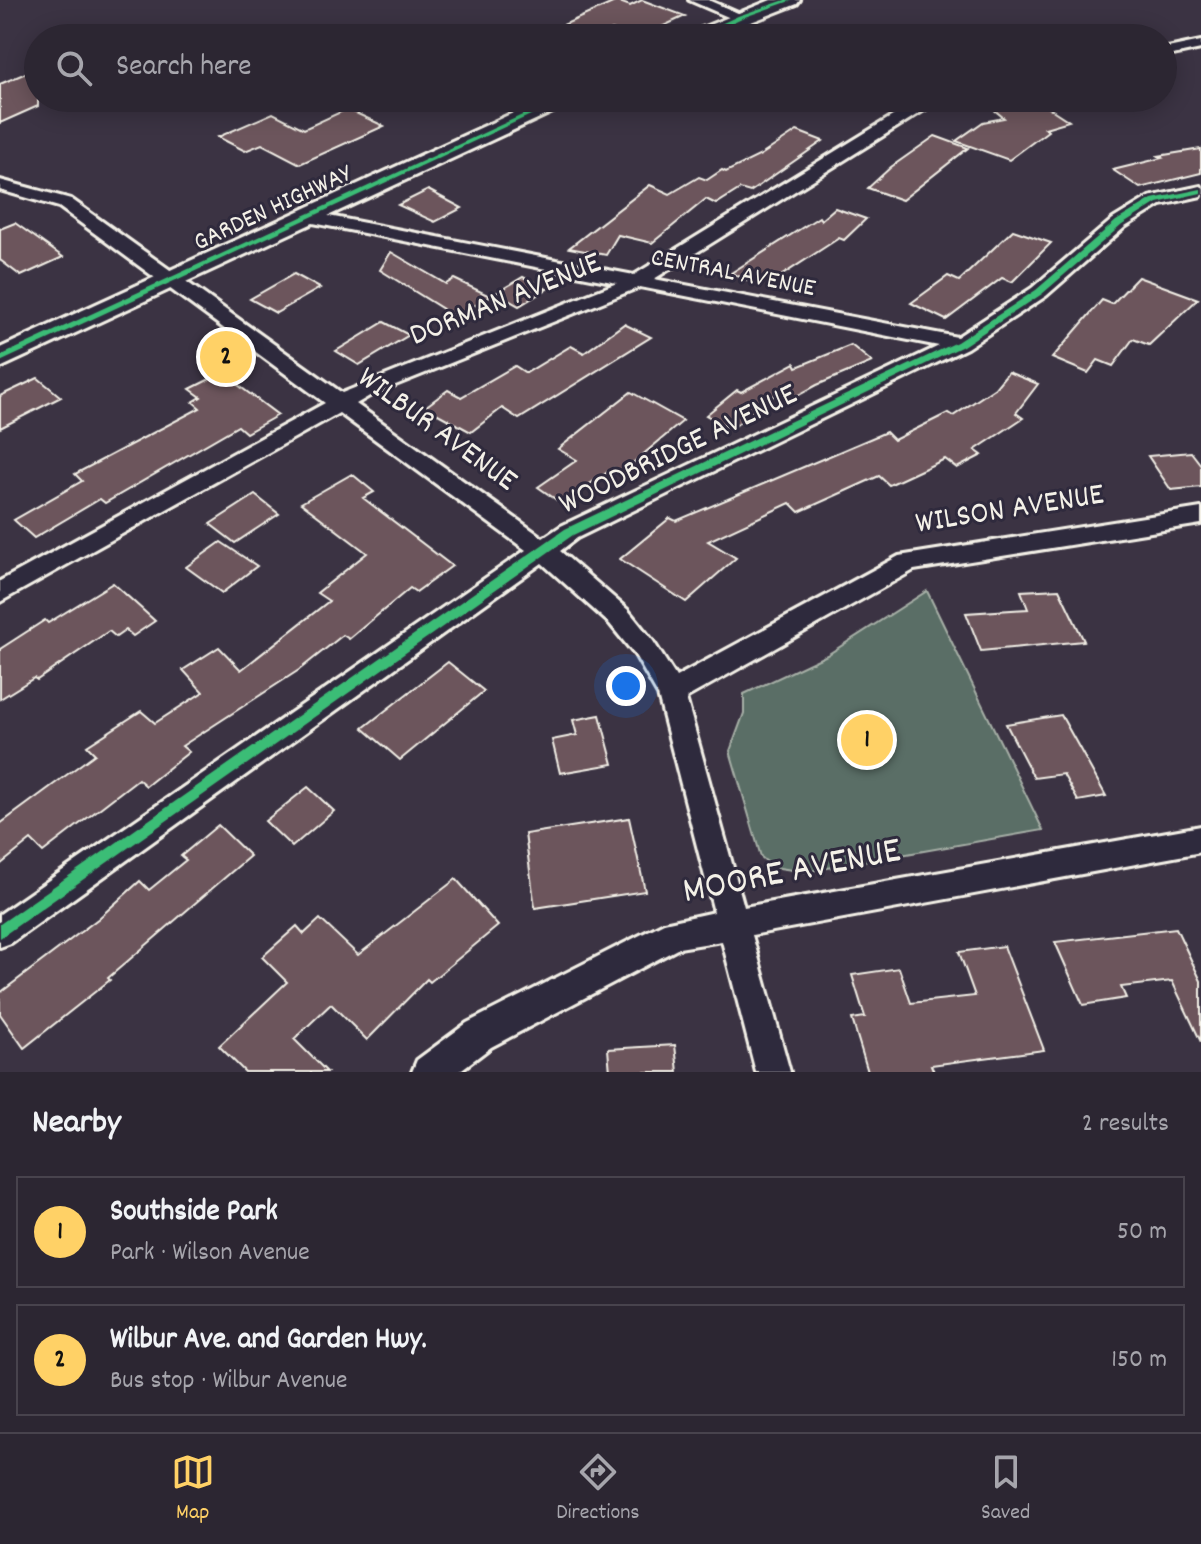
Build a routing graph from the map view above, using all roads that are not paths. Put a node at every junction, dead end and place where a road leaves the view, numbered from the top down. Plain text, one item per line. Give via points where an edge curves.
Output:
1 (696, 0) edge
2 (790, 0) edge
3 (740, 17) junction
4 (725, 24) edge
5 (1201, 45) edge
6 (1177, 50) edge
7 (534, 112) edge
8 (911, 112) edge
9 (0, 185) edge
10 (1201, 191) edge
11 (308, 217) junction
12 (170, 281) junction
13 (636, 282) junction
14 (960, 344) junction
15 (0, 359) edge
16 (339, 403) junction
17 (1201, 516) edge
18 (543, 550) junction
19 (0, 593) edge
20 (671, 693) junction
21 (1201, 839) edge
22 (733, 923) junction
23 (0, 932) edge
24 (429, 1072) edge
25 (773, 1072) edge

1 - 3 street
2 - 3 main road
3 - 4 main road
5 - 6 street
7 - 11 main road, GARDEN HIGHWAY
8 - 13 street, DORMAN AVENUE
9 - 12 street, WILBUR AVENUE via 65,203
10 - 14 street, WOODBRIDGE AVENUE via 1155,201 1119,223 1039,292
11 - 12 main road, GARDEN HIGHWAY
11 - 13 street, CENTRAL AVENUE
12 - 15 main road, GARDEN HIGHWAY
12 - 16 street, WILBUR AVENUE
13 - 14 street, CENTRAL AVENUE
13 - 16 street, DORMAN AVENUE
14 - 18 street, WOODBRIDGE AVENUE via 569,532
16 - 18 street, WILBUR AVENUE
16 - 19 street, DORMAN AVENUE
17 - 20 street, WILSON AVENUE via 908,562
18 - 20 street, WILBUR AVENUE via 619,617
18 - 23 street, WOODBRIDGE AVENUE
20 - 22 street, WILBUR AVENUE
21 - 22 street, MOORE AVENUE
22 - 24 street, MOORE AVENUE via 675,934 479,1035
22 - 25 street, WILBUR AVENUE

